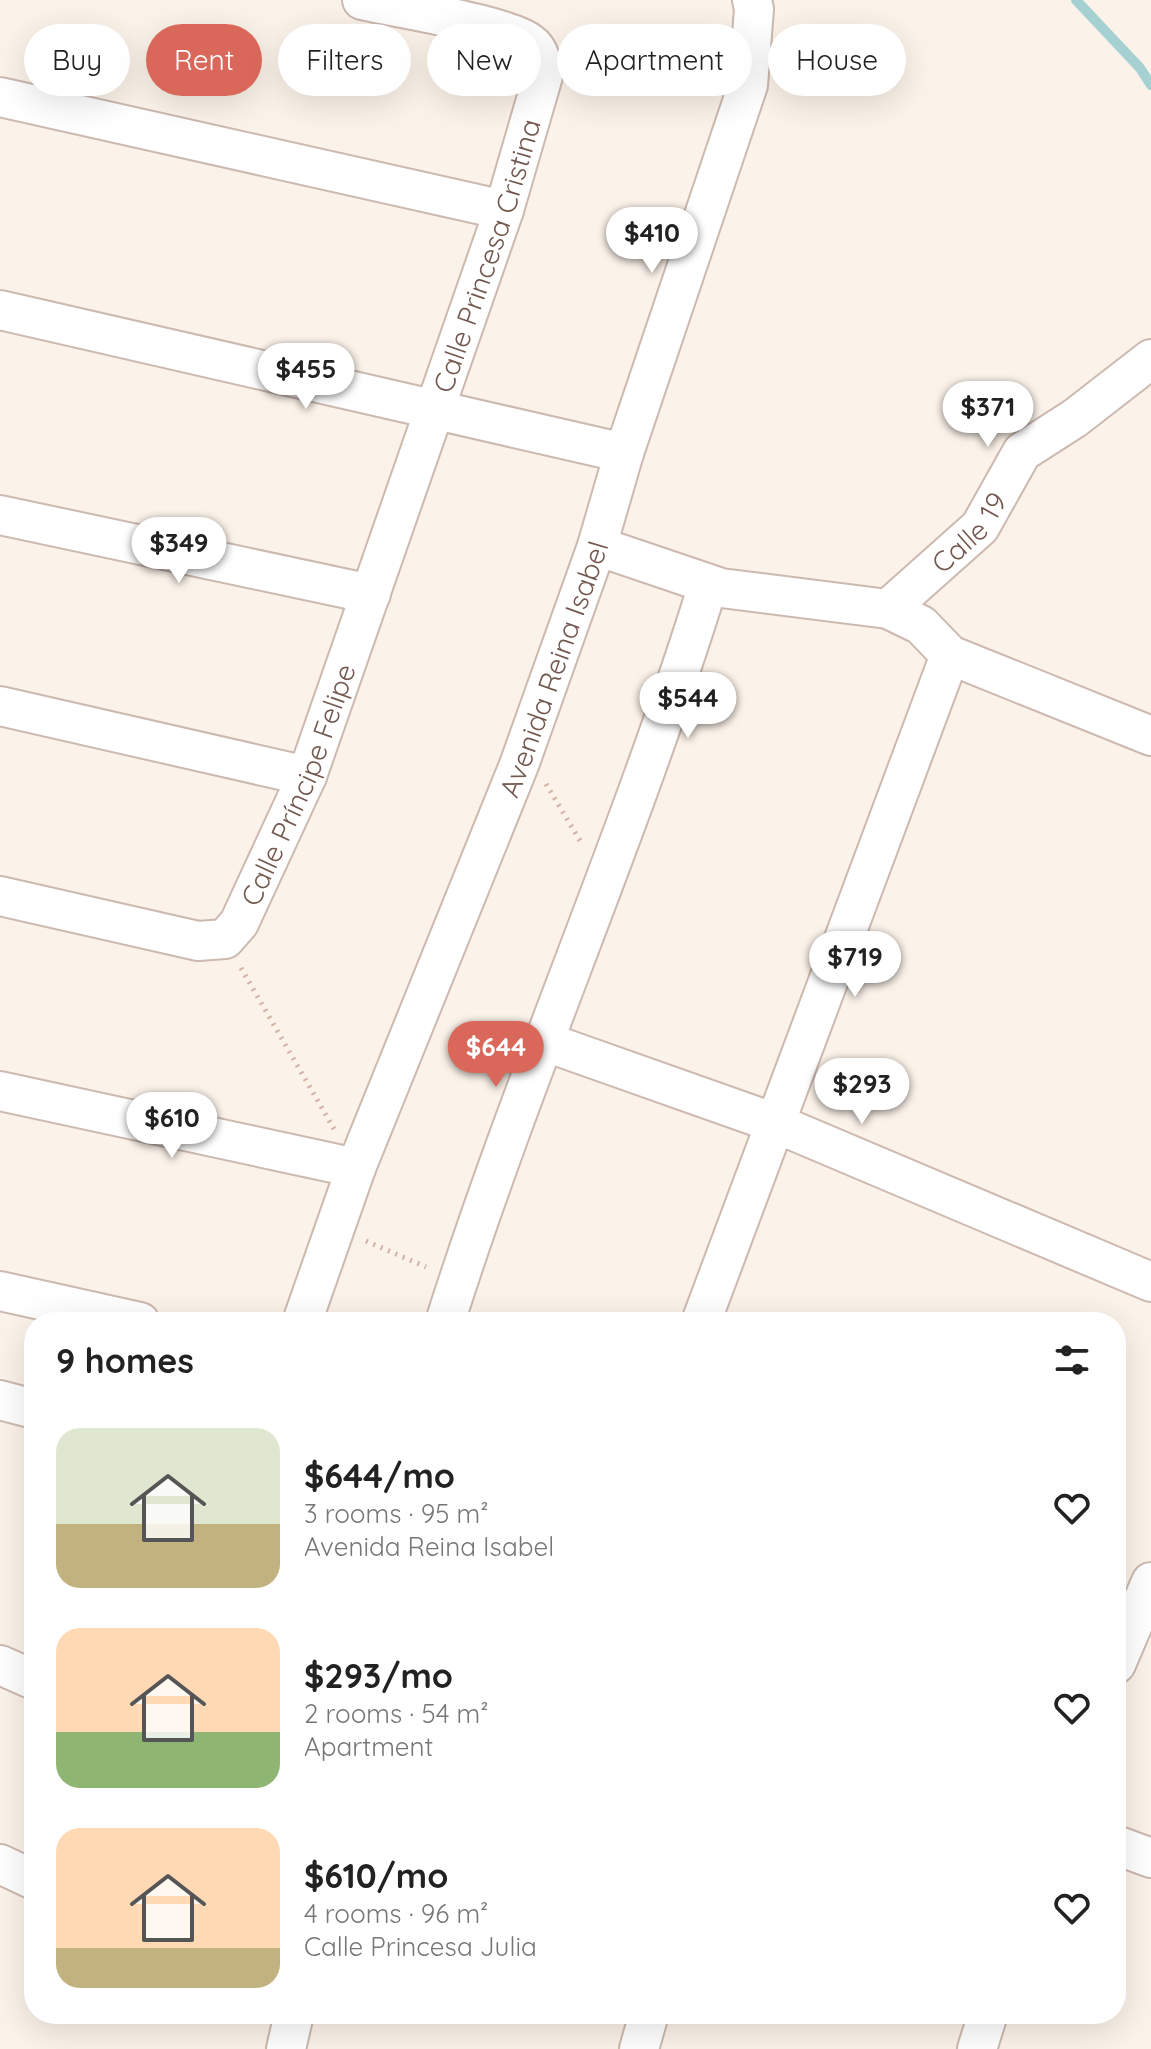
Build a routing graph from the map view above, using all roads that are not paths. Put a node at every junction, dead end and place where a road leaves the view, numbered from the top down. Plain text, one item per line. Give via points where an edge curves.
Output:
1 (362, 0) edge
2 (752, 0) edge
3 (0, 97) edge
4 (504, 210) junction
5 (0, 310) edge
6 (1151, 359) edge
7 (433, 407) junction
8 (624, 453) junction
9 (0, 515) edge
10 (597, 546) junction
11 (708, 585) junction
12 (371, 594) junction
13 (888, 609) junction
14 (950, 655) junction
15 (0, 706) edge
16 (1151, 736) edge
17 (307, 776) junction
18 (0, 896) edge
19 (546, 1042) junction
20 (0, 1091) edge
21 (775, 1123) junction
22 (356, 1168) junction
23 (1151, 1282) edge
24 (0, 1291) edge
25 (95, 1312) edge
26 (306, 1312) edge
27 (448, 1312) edge
28 (705, 1312) edge
29 (0, 1400) edge
30 (24, 1406) edge
31 (1151, 1582) edge
32 (1126, 1641) edge
33 (0, 1665) edge
34 (24, 1676) edge
35 (1126, 1849) edge
36 (1151, 1858) edge
37 (0, 1864) edge
38 (24, 1875) edge
39 (292, 2024) edge
40 (646, 2024) edge
41 (985, 2024) edge
42 (286, 2049) edge
43 (639, 2049) edge
44 (977, 2049) edge

1 - 4 street, Calle Princesa Cristina via 506,32 530,43 539,54 543,76
2 - 8 street, Avenida Reina Isabel via 748,85
3 - 4 street
4 - 7 street, Calle Princesa Cristina
5 - 7 street
6 - 13 street, Calle 19 via 1022,452 980,527
7 - 8 street
7 - 12 street, Calle Príncipe Felipe
8 - 10 street, Avenida Reina Isabel
9 - 12 street
10 - 11 street
10 - 22 street, Avenida Reina Isabel via 519,765
11 - 13 street
11 - 19 street
12 - 17 street, Calle Príncipe Felipe
13 - 14 street via 921,625
14 - 16 street
14 - 21 street
15 - 17 street
17 - 18 street, Calle Príncipe Felipe via 239,923 225,939 198,941
19 - 21 street
19 - 27 street
20 - 22 street
21 - 23 street
21 - 28 street
22 - 26 street, Avenida Reina Isabel
24 - 25 street
29 - 30 street
31 - 32 street
33 - 34 street
35 - 36 street
37 - 38 street
39 - 42 street
40 - 43 street
41 - 44 street

